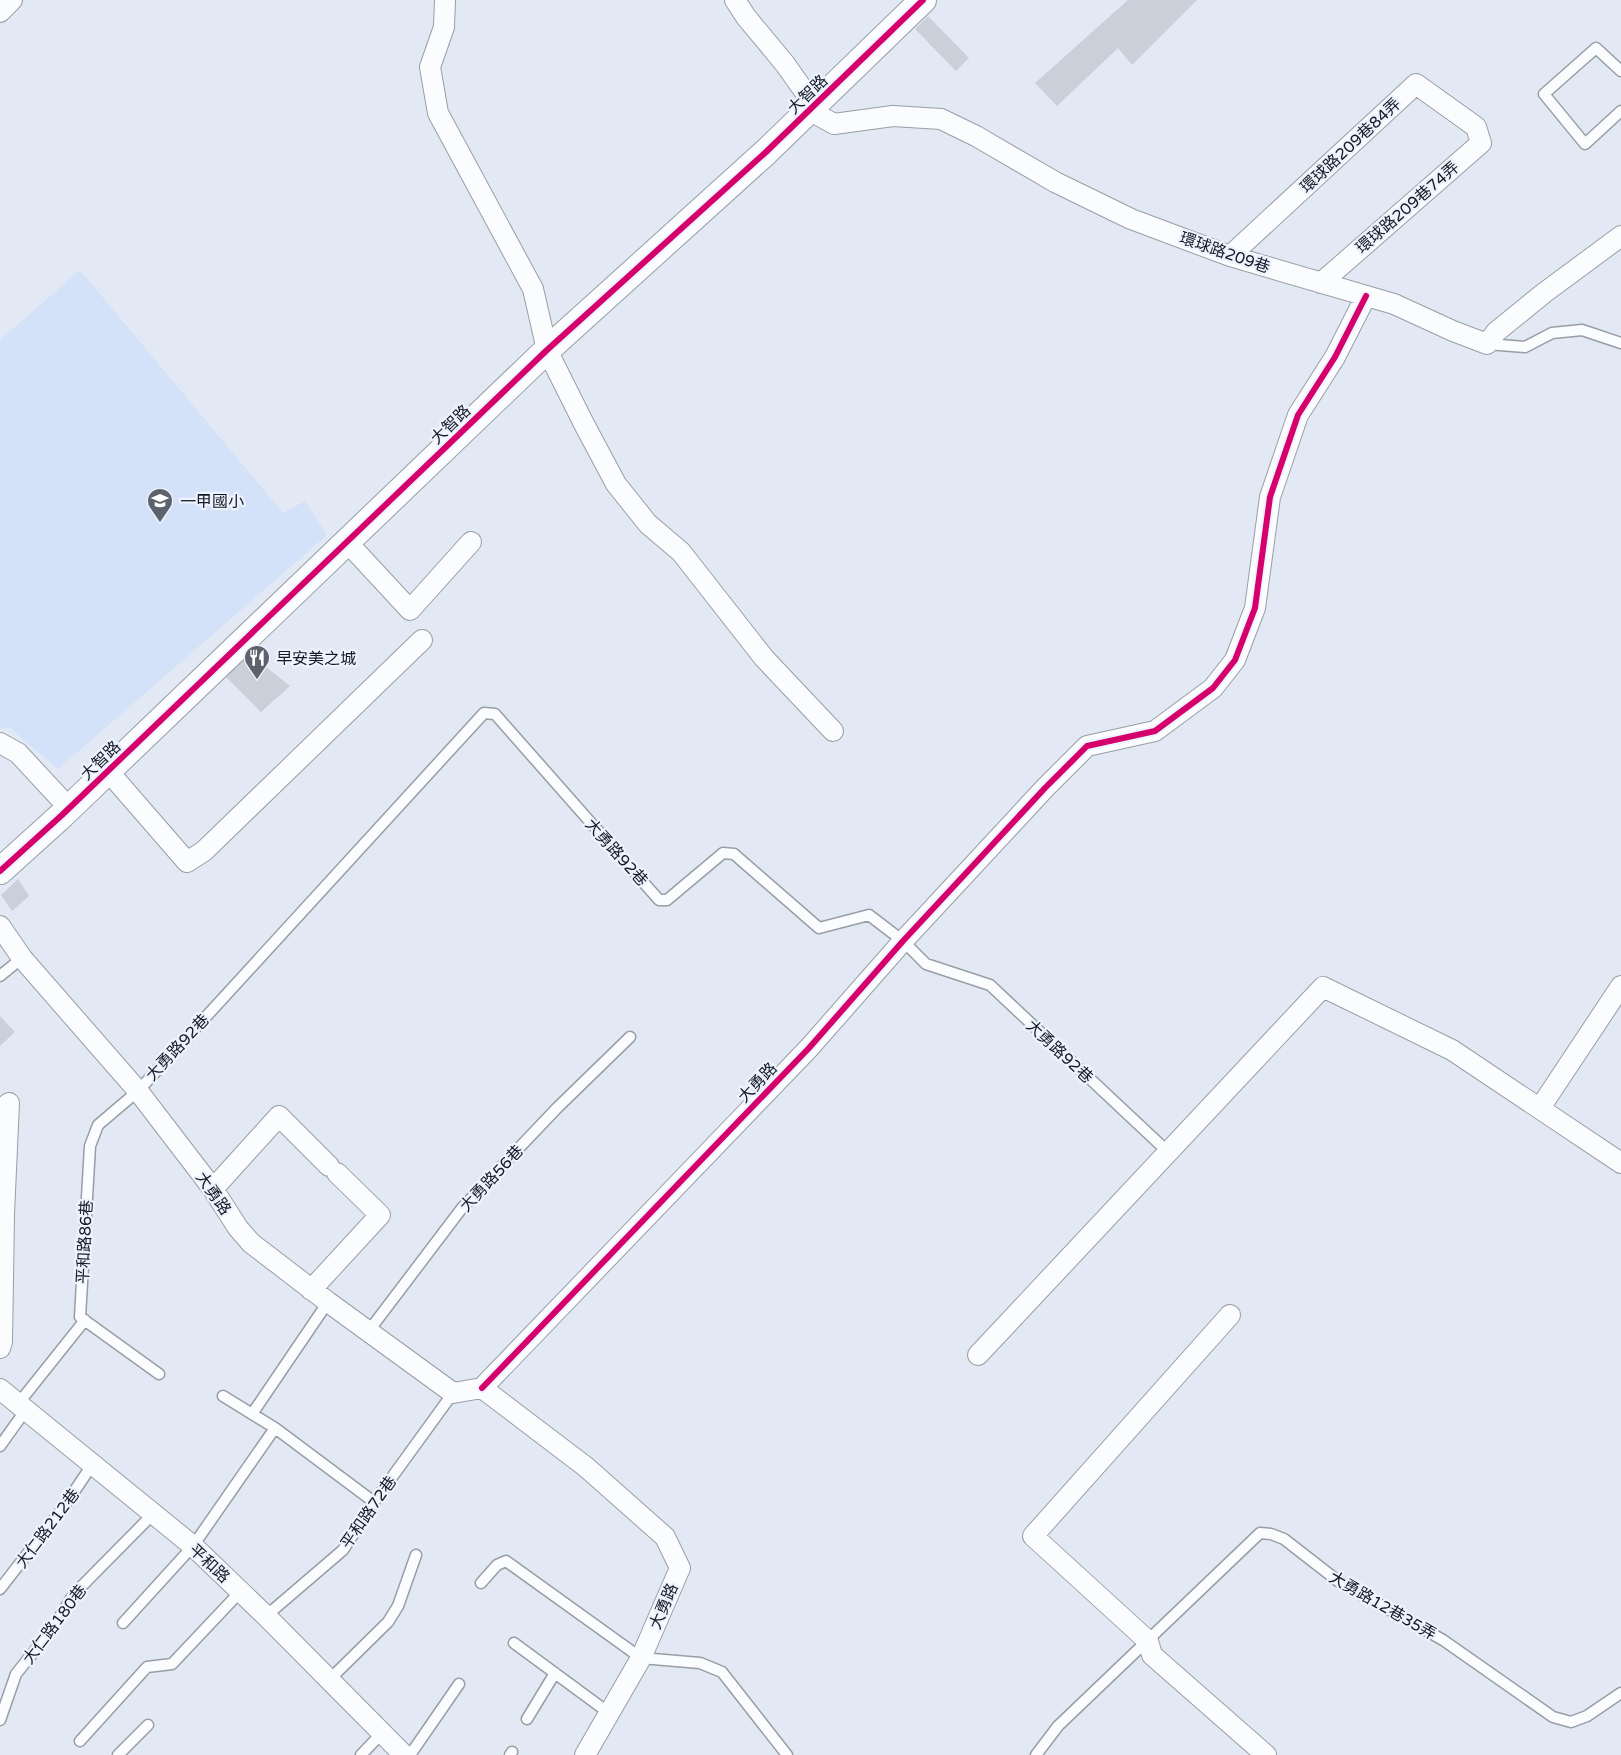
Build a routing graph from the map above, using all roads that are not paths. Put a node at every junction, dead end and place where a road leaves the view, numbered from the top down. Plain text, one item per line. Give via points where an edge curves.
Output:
1 (12, 0) edge
2 (445, 0) edge
3 (735, 0) edge
4 (923, 0) edge
5 (0, 12) edge
6 (1621, 71) edge
7 (812, 108) junction
8 (1621, 111) edge
9 (1476, 127) joint
10 (1621, 236) edge
11 (1230, 256) junction
12 (1321, 283) junction
13 (1366, 296) junction
14 (1621, 343) edge
15 (1487, 344) junction
16 (547, 350) junction
17 (347, 542) junction
18 (471, 542) dead end
19 (422, 640) dead end
20 (833, 731) dead end
21 (0, 743) edge
22 (108, 771) junction
23 (69, 808) junction
24 (0, 872) edge
25 (0, 926) edge
26 (903, 941) junction
27 (22, 958) junction
28 (0, 976) edge
29 (1621, 987) edge
30 (630, 1037) dead end
31 (138, 1091) junction
32 (1540, 1108) junction
33 (0, 1111) edge
34 (1168, 1152) junction
35 (1621, 1163) edge
36 (213, 1189) junction
37 (312, 1290) junction
38 (328, 1302) junction
39 (1230, 1315) dead end
40 (85, 1320) junction
41 (368, 1332) junction
42 (0, 1348) edge
43 (978, 1354) dead end
44 (159, 1374) dead end
45 (482, 1388) junction
46 (0, 1389) edge
47 (453, 1393) junction
48 (223, 1396) dead end
49 (21, 1407) junction
50 (252, 1414) junction
51 (275, 1428) junction
52 (0, 1446) edge
53 (92, 1465) junction
54 (374, 1502) junction
55 (153, 1515) junction
56 (193, 1546) junction
57 (416, 1555) dead end
58 (481, 1583) dead end
59 (0, 1589) edge
60 (240, 1592) junction
61 (266, 1616) junction
62 (123, 1623) dead end
63 (1148, 1641) junction
64 (514, 1643) dead end
65 (641, 1658) junction
66 (555, 1673) junction
67 (329, 1680) junction
68 (459, 1684) dead end
69 (1621, 1693) edge
70 (609, 1713) junction
71 (526, 1719) dead end
72 (0, 1720) edge
73 (148, 1725) dead end
74 (381, 1734) junction
75 (80, 1741) dead end
76 (118, 1755) edge
77 (361, 1755) edge
78 (404, 1755) edge
79 (410, 1755) edge
80 (585, 1755) edge
81 (787, 1755) edge
82 (1036, 1755) edge
83 (1266, 1755) edge

1 - 5 street
2 - 16 street via 444,27 430,67 438,113 534,289
3 - 7 street via 785,64
4 - 7 street, 大智路
6 - 8 lane via 1596,48 1544,94 1585,144
7 - 11 street, 環球路209巷 via 834,124 894,116 941,119 1131,219
7 - 16 street, 大智路
9 - 11 street, 環球路209巷84弄 via 1416,84
9 - 12 street, 環球路209巷74弄 via 1480,142
10 - 15 street via 1544,293
11 - 12 street, 環球路209巷
12 - 13 street, 環球路209巷
13 - 15 street, 環球路209巷
13 - 26 street, 大勇路 via 1335,357 1298,415 1270,497 1255,608 1234,660 1213,688 1155,731 1087,746
14 - 15 lane via 1582,330 1552,333 1525,347
16 - 17 street, 大智路
16 - 20 street via 616,484 648,524 681,552 764,657
17 - 18 street via 410,610
17 - 22 street, 大智路
19 - 22 street via 204,851 187,862
21 - 23 street via 18,753
22 - 23 street, 大智路
23 - 24 street, 大智路
25 - 27 street, 大勇路
26 - 31 lane, 大勇路92巷 via 869,915 819,927 734,854 723,853 667,900 659,900 495,714 484,713
26 - 34 lane, 大勇路92巷 via 926,964 990,985
26 - 45 street, 大勇路 via 809,1048
27 - 28 lane
27 - 31 street, 大勇路
29 - 32 street
30 - 41 lane, 大勇路56巷 via 556,1108 462,1208
31 - 36 street, 大勇路
31 - 40 lane, 平和路86巷 via 98,1125 90,1146 80,1317
32 - 34 street via 1452,1050 1323,987
32 - 35 street
33 - 42 street via 9,1103
34 - 43 street
36 - 37 street, 大勇路 via 251,1243
36 - 37 street via 279,1116 380,1215
37 - 38 street, 大勇路
38 - 41 street, 大勇路
38 - 50 lane
39 - 63 street via 1034,1536
40 - 44 lane
40 - 49 lane
41 - 47 street, 大勇路
45 - 47 street
45 - 65 street, 大勇路 via 586,1467 665,1538 680,1568
46 - 49 street, 平和路
47 - 54 lane, 平和路72巷
48 - 50 lane
49 - 52 lane
49 - 53 street, 平和路
50 - 51 lane
51 - 54 lane
51 - 56 lane
53 - 55 street, 平和路
53 - 59 lane, 大仁路212巷
54 - 61 lane, 平和路72巷 via 343,1550
55 - 56 street, 平和路
55 - 72 lane, 大仁路180巷 via 74,1593 53,1628 16,1674
56 - 60 street, 平和路
56 - 62 lane
57 - 67 lane via 398,1606 388,1622
58 - 65 lane via 506,1561
60 - 61 street, 平和路
60 - 75 lane via 172,1664 147,1667
61 - 67 street, 平和路
63 - 69 lane, 大勇路12巷35弄 via 1260,1533 1271,1533 1338,1581 1443,1640 1553,1717 1571,1722
63 - 82 lane, 大勇路12巷35弄 via 1058,1726
63 - 83 street via 1152,1655
64 - 66 lane
65 - 70 street, 大勇路
65 - 81 lane via 700,1663 722,1672
66 - 70 lane
66 - 71 lane
67 - 74 street, 平和路
68 - 79 lane
70 - 80 street, 大勇路
73 - 76 lane
74 - 77 lane
74 - 78 street, 平和路

